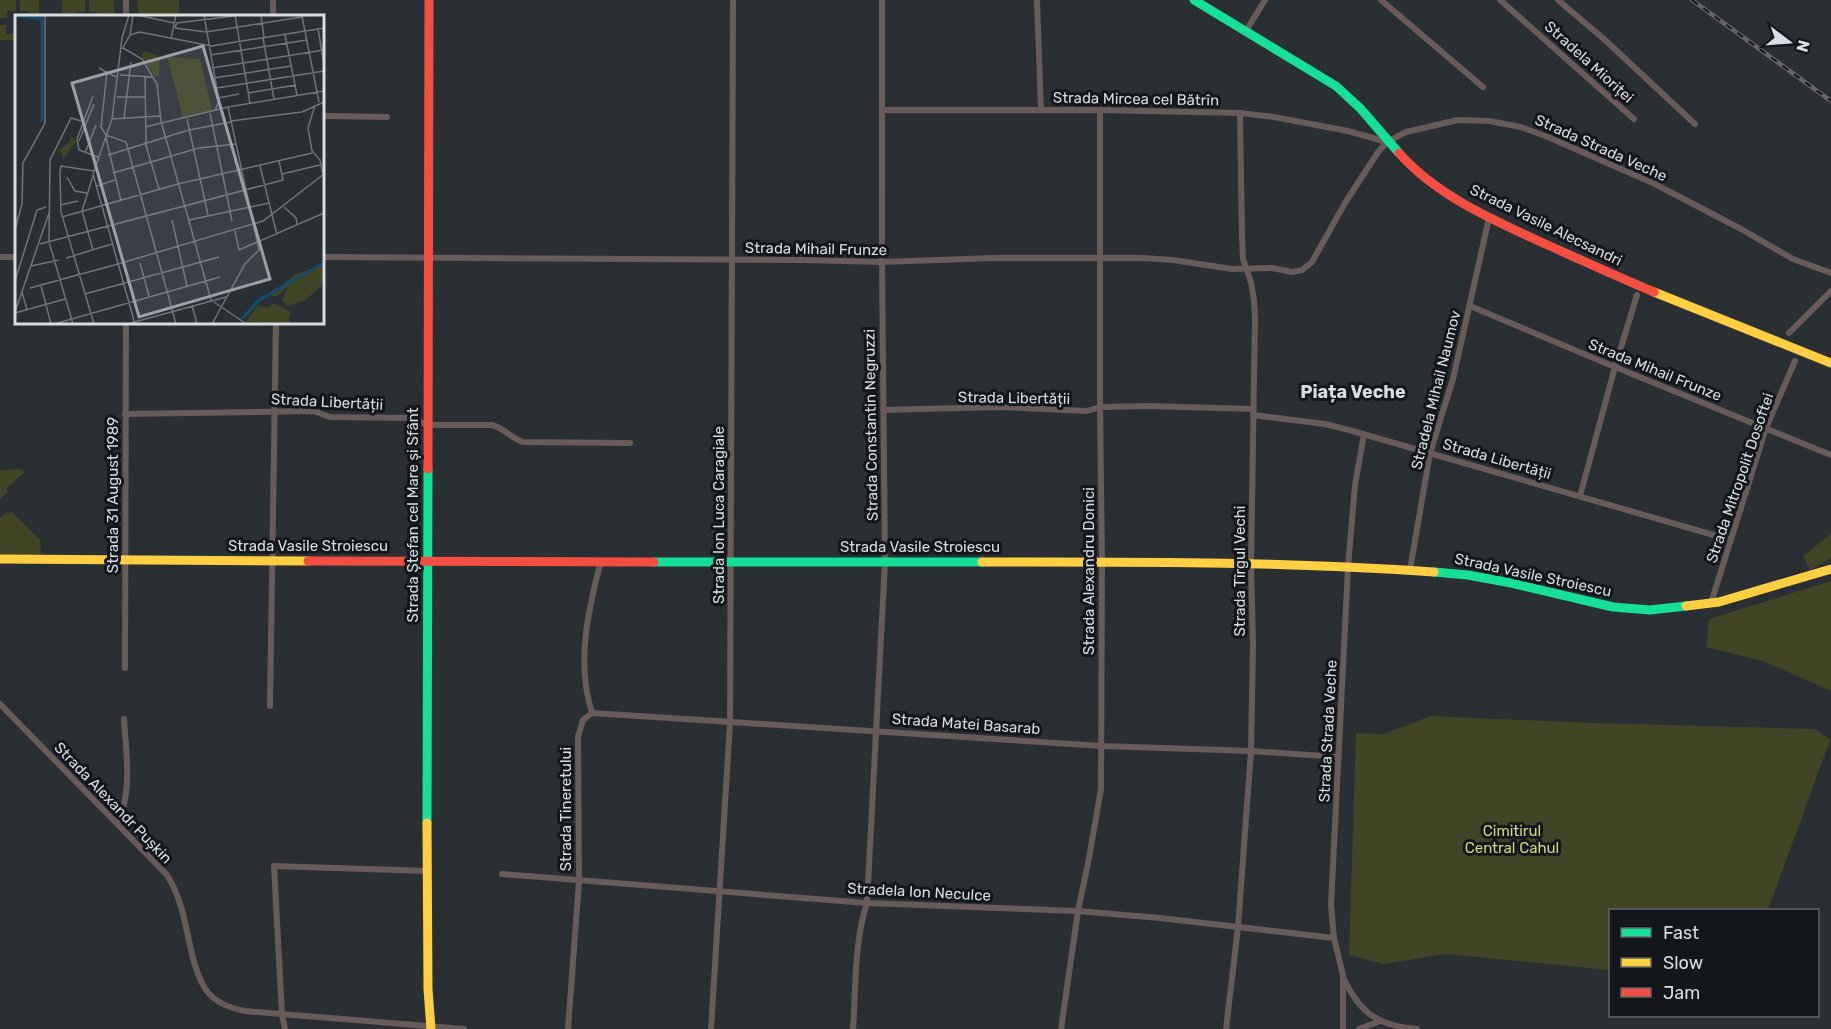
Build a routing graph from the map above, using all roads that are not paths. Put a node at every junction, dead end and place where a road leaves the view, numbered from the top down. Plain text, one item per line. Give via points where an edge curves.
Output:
1 (429, 0) edge
2 (733, 0) edge
3 (882, 0) edge
4 (1037, 0) edge
5 (1194, 0) edge
6 (1265, 0) edge
7 (1381, 0) edge
8 (1500, 0) edge
9 (1558, 0) edge
10 (1246, 31) junction
11 (1483, 87) dead end
12 (882, 110) junction
13 (1041, 110) junction
14 (1100, 110) junction
15 (1240, 113) junction
16 (324, 116) edge
17 (387, 117) dead end
18 (1634, 119) dead end
19 (1695, 124) dead end
20 (1387, 142) junction
21 (1489, 218) junction
22 (324, 257) edge
23 (1101, 257) junction
24 (428, 258) junction
25 (732, 260) junction
26 (882, 262) junction
27 (1308, 267) joint
28 (1246, 270) junction
29 (1831, 273) edge
30 (1831, 291) edge
31 (1637, 295) dead end
32 (1470, 306) junction
33 (126, 324) edge
34 (276, 324) edge
35 (1789, 333) dead end
36 (1795, 361) dead end
37 (1831, 363) edge
38 (1615, 368) junction
39 (1100, 407) junction
40 (883, 410) junction
41 (275, 411) junction
42 (1253, 412) junction
43 (125, 414) junction
44 (428, 425) junction
45 (1766, 428) junction
46 (1364, 434) junction
47 (630, 443) dead end
48 (1430, 453) junction
49 (1831, 455) edge
50 (1580, 496) junction
51 (1731, 540) junction
52 (0, 559) edge
53 (274, 560) junction
54 (125, 561) junction
55 (601, 561) junction
56 (429, 562) junction
57 (731, 562) junction
58 (885, 562) junction
59 (1102, 562) junction
60 (1251, 566) junction
61 (1348, 567) junction
62 (1831, 569) edge
63 (1410, 570) junction
64 (1711, 603) junction
65 (125, 668) dead end
66 (0, 704) edge
67 (270, 706) dead end
68 (592, 713) junction
69 (124, 719) dead end
70 (730, 723) junction
71 (875, 730) junction
72 (1102, 746) junction
73 (1251, 751) junction
74 (1339, 757) junction
75 (117, 823) junction
76 (427, 872) junction
77 (502, 874) dead end
78 (579, 881) junction
79 (719, 892) junction
80 (867, 903) junction
81 (1078, 911) junction
82 (1238, 927) junction
83 (1334, 938) junction
84 (1343, 975) junction
85 (282, 1015) junction
86 (1380, 1022) junction
87 (431, 1028) edge
88 (285, 1029) edge
89 (464, 1029) edge
90 (568, 1029) edge
91 (711, 1029) edge
92 (853, 1029) edge
93 (1061, 1029) edge
94 (1226, 1029) edge
95 (1342, 1029) edge
96 (1359, 1029) edge
97 (1417, 1029) edge

1 - 24 street, Strada Ștefan cel Mare și Sfânt
2 - 25 street, Strada Ion Luca Caragiale
3 - 12 street, Strada Constantin Negruzzi
4 - 13 street
5 - 10 street, Strada Vasile Alecsandri
6 - 10 street
7 - 11 street
8 - 18 street, Stradela Mioriței
9 - 19 street
10 - 20 street, Strada Vasile Alecsandri via 1346,93
12 - 13 street, Strada Mircea cel Bătrîn
12 - 26 street, Strada Constantin Negruzzi
13 - 14 street, Strada Mircea cel Bătrîn
14 - 15 street, Strada Mircea cel Bătrîn
14 - 23 street, Strada Alexandru Donici
15 - 20 street, Strada Mircea cel Bătrîn via 1348,131
15 - 28 street, Strada Tîrgul Vechi
16 - 17 street
20 - 21 street, Strada Vasile Alecsandri via 1425,178
20 - 27 street, Strada Strada Veche
20 - 29 street, Strada Strada Veche via 1445,121 1489,121 1521,127 1655,184 1781,253
21 - 32 street, Stradela Mihail Naumov
21 - 37 street, Strada Vasile Alecsandri via 1639,287
22 - 24 street, Strada Mihail Frunze
23 - 26 street, Strada Mihail Frunze
23 - 28 street, Strada Mihail Frunze via 1173,260
23 - 39 street, Strada Alexandru Donici
24 - 25 street, Strada Mihail Frunze
24 - 44 street, Strada Ștefan cel Mare și Sfânt
25 - 26 street, Strada Mihail Frunze
25 - 57 street, Strada Ion Luca Caragiale
26 - 40 street, Strada Constantin Negruzzi
27 - 28 street, Strada Mihail Frunze via 1292,272 1272,268
28 - 42 street, Strada Tîrgul Vechi via 1254,300
30 - 35 street
31 - 38 street
32 - 38 street, Strada Mihail Frunze
32 - 48 street, Stradela Mihail Naumov
33 - 43 street, Strada 31 August 1989
34 - 41 street
36 - 45 street, Strada Mitropolit Dosoftei
38 - 45 street, Strada Mihail Frunze
38 - 50 street
39 - 40 street, Strada Libertății via 1080,411 1000,407
39 - 42 street, Strada Libertății
39 - 59 street, Strada Alexandru Donici
40 - 58 street, Strada Constantin Negruzzi
41 - 43 street, Strada Libertății
41 - 44 street, Strada Libertății via 314,411 332,417 411,418
41 - 53 street
42 - 46 street, Strada Libertății
42 - 60 street, Strada Tîrgul Vechi
43 - 54 street, Strada 31 August 1989
44 - 47 street, Strada Libertății via 492,425 523,442
44 - 56 street, Strada Ștefan cel Mare și Sfânt
45 - 49 street, Strada Mihail Frunze
45 - 51 street, Strada Mitropolit Dosoftei
46 - 48 street, Strada Libertății
46 - 61 street, Strada Strada Veche
48 - 50 street, Strada Libertății
48 - 63 street, Stradela Mihail Naumov
50 - 51 street, Strada Libertății
51 - 64 street, Strada Mitropolit Dosoftei
52 - 54 street, Strada Vasile Stroiescu
53 - 54 street, Strada Vasile Stroiescu
53 - 56 street, Strada Vasile Stroiescu
53 - 67 street
54 - 65 street, Strada 31 August 1989
55 - 56 street, Strada Vasile Stroiescu
55 - 57 street, Strada Vasile Stroiescu
55 - 68 street via 592,593 584,670 585,692
56 - 76 street, Strada Ștefan cel Mare și Sfânt
57 - 58 street, Strada Vasile Stroiescu
57 - 70 street, Strada Ion Luca Caragiale
58 - 59 street, Strada Vasile Stroiescu
58 - 71 street, Strada Constantin Negruzzi
59 - 60 street, Strada Vasile Stroiescu
59 - 72 street, Strada Alexandru Donici
60 - 61 street, Strada Vasile Stroiescu
60 - 73 street, Strada Tîrgul Vechi
61 - 63 street, Strada Vasile Stroiescu
61 - 74 street, Strada Strada Veche
62 - 64 street, Strada Vasile Stroiescu
63 - 64 street, Strada Vasile Stroiescu via 1468,575 1613,607 1650,610
66 - 75 street, Strada Alexandr Pușkin
68 - 70 street, Strada Matei Basarab
68 - 78 street, Strada Tineretului via 583,720 578,737
69 - 75 street via 124,806
70 - 71 street, Strada Matei Basarab
70 - 79 street, Strada Ion Luca Caragiale
71 - 72 street, Strada Matei Basarab
71 - 80 street, Strada Constantin Negruzzi
72 - 73 street, Strada Matei Basarab
72 - 81 street, Strada Alexandru Donici via 1101,789
73 - 74 street, Strada Matei Basarab
73 - 82 street, Strada Tîrgul Vechi
74 - 83 street, Strada Strada Veche via 1331,905
75 - 85 street, Strada Alexandr Pușkin via 176,890 203,987 220,1004
76 - 85 street via 274,866
76 - 87 street, Strada Ștefan cel Mare și Sfânt
77 - 78 street, Stradela Ion Neculce
78 - 79 street, Stradela Ion Neculce
78 - 90 street, Strada Tineretului
79 - 80 street, Stradela Ion Neculce
79 - 91 street, Strada Ion Luca Caragiale
80 - 81 street, Stradela Ion Neculce
80 - 92 street, Strada Constantin Negruzzi via 859,940
81 - 82 street, Stradela Ion Neculce
81 - 93 street, Strada Alexandru Donici
82 - 83 street, Stradela Ion Neculce
82 - 94 street, Strada Tîrgul Vechi
83 - 84 street, Strada Strada Veche
84 - 86 street via 1356,1000
84 - 95 street, Strada Strada Veche
85 - 87 street, Strada Alexandr Pușkin
85 - 88 street
86 - 96 street
86 - 97 street
87 - 89 street, Strada Alexandr Pușkin

